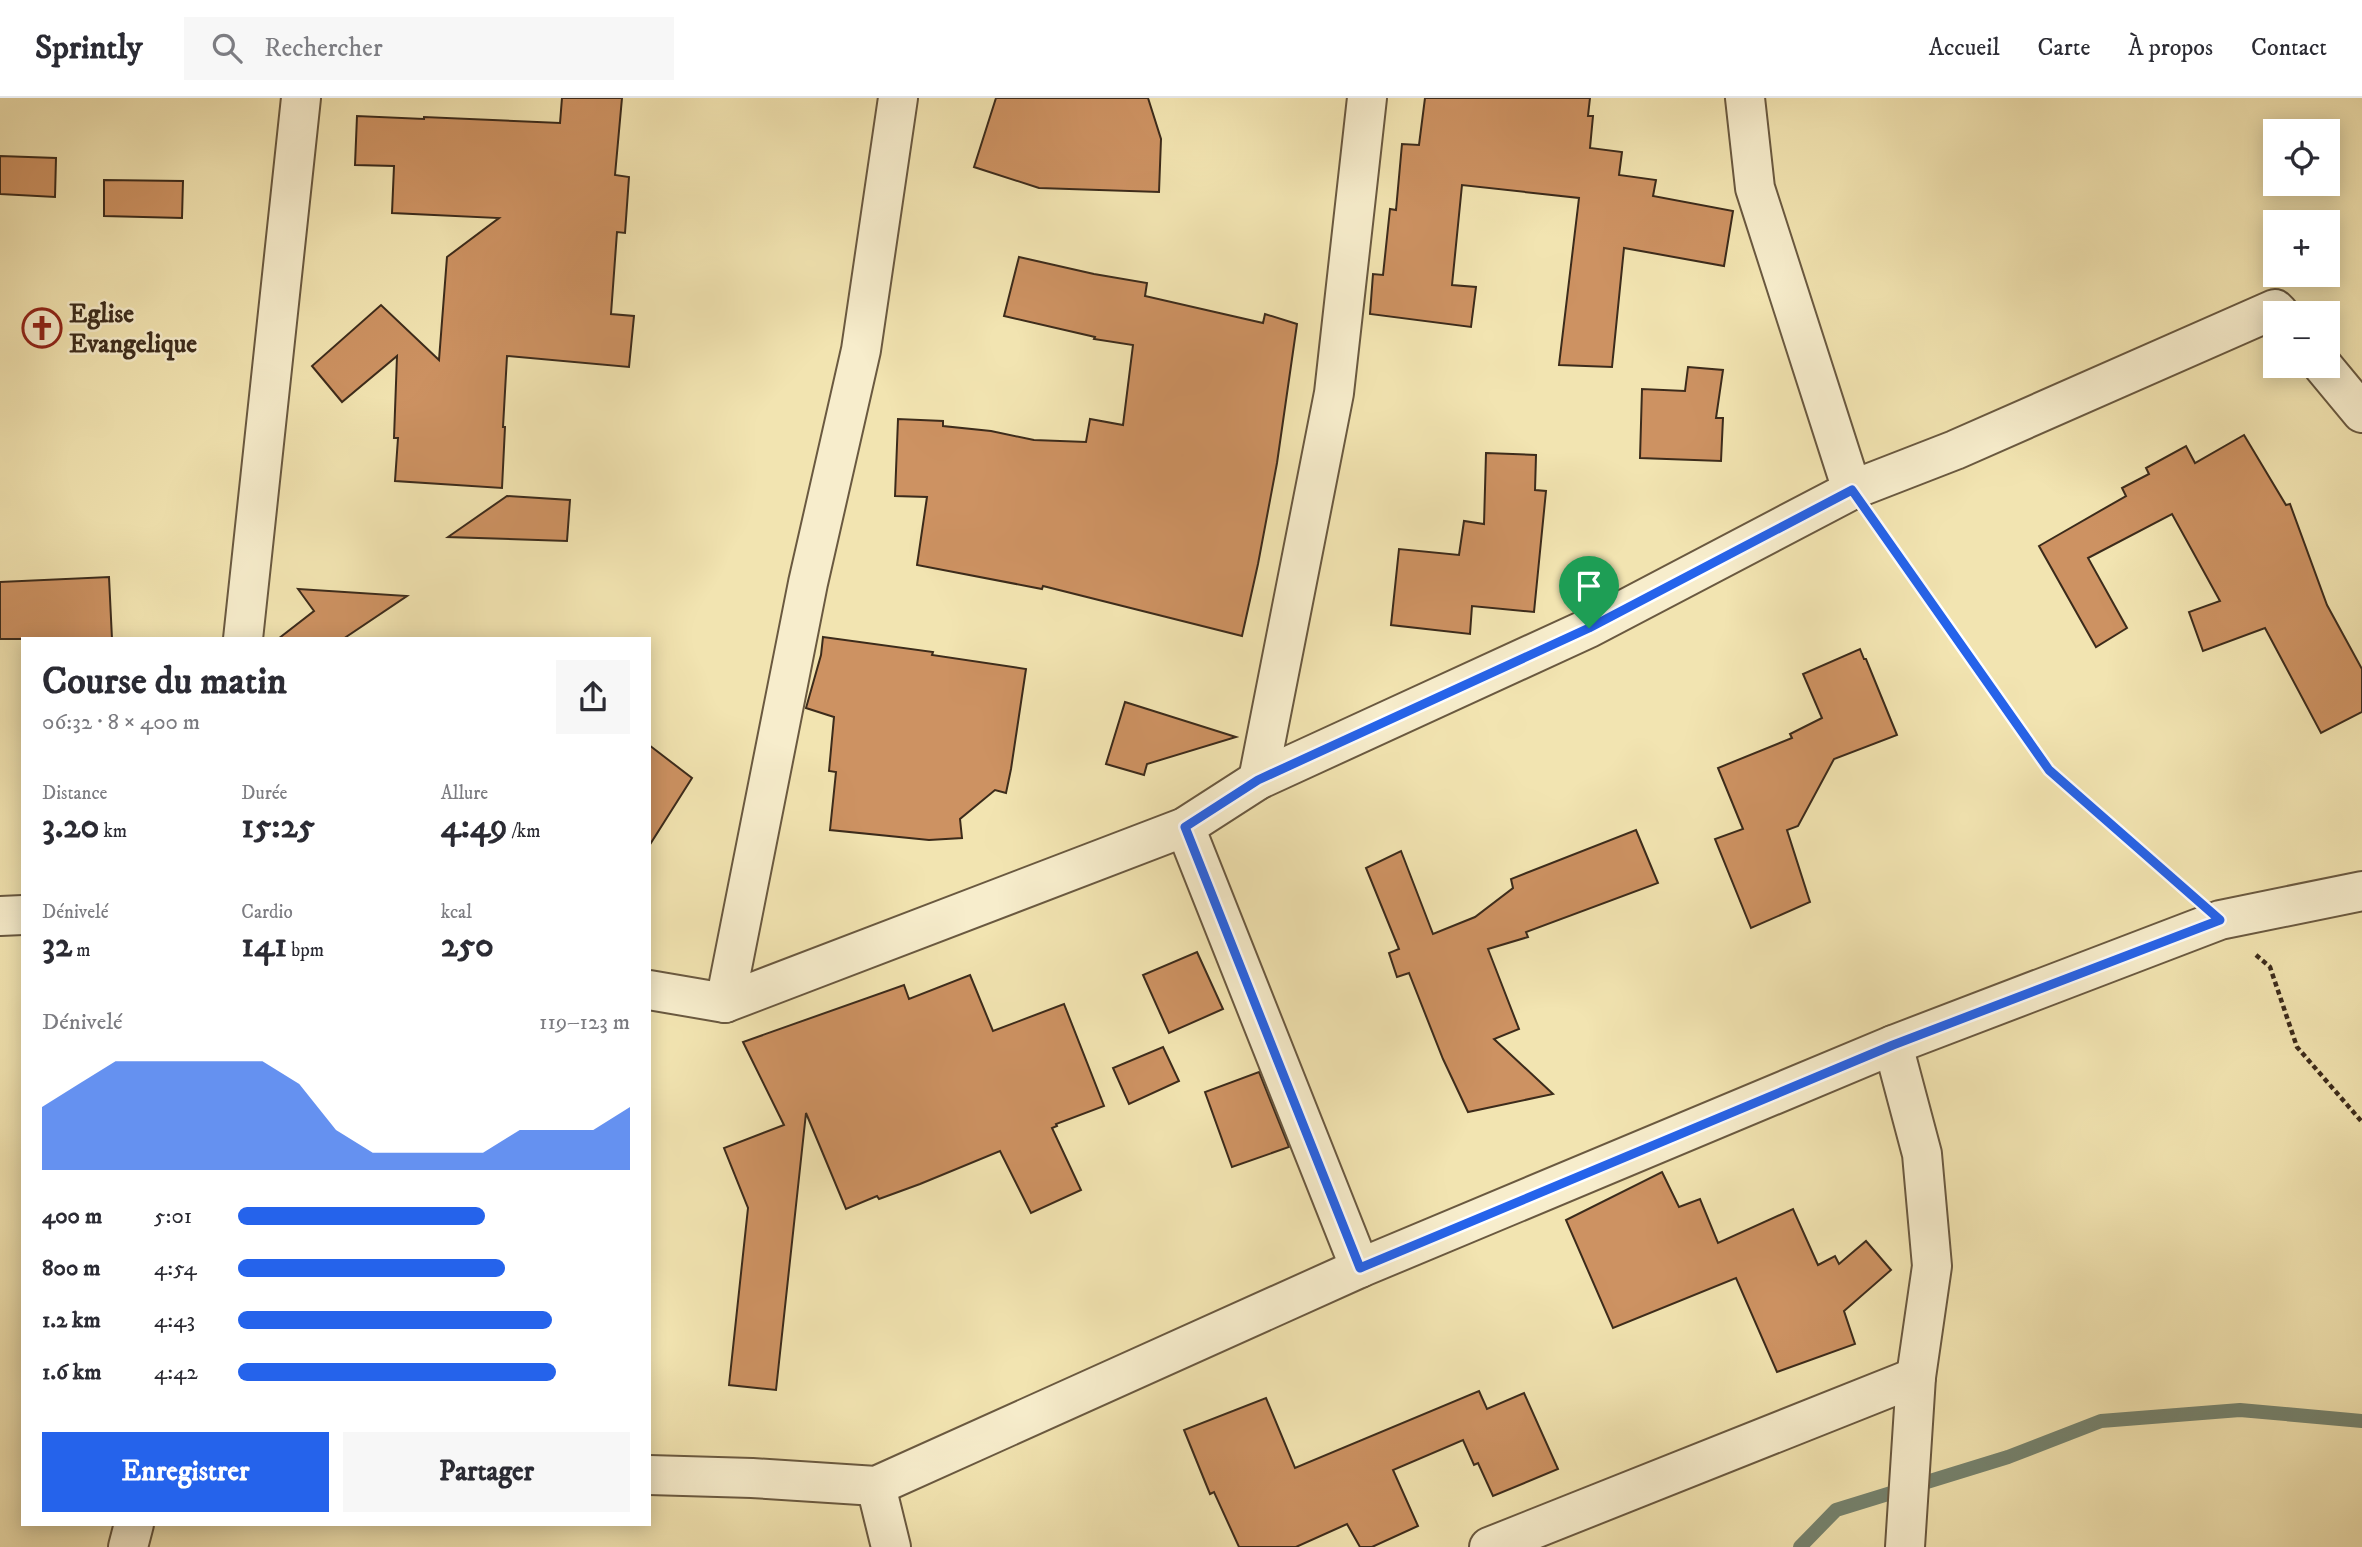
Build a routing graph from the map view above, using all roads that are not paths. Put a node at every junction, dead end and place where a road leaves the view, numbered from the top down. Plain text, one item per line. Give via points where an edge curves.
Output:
1 (301, 98) edge
2 (898, 98) edge
3 (1367, 98) edge
4 (1745, 98) edge
5 (2263, 314) edge
6 (2333, 378) edge
7 (2362, 413) edge
8 (1852, 490) junction
9 (243, 637) edge
10 (1258, 780) junction
11 (1185, 827) junction
12 (2362, 891) edge
13 (21, 915) edge
14 (0, 916) edge
15 (651, 990) edge
16 (725, 1003) junction
17 (1893, 1045) junction
18 (1360, 1268) junction
19 (1916, 1377) junction
20 (651, 1475) edge
21 (876, 1486) junction
22 (133, 1526) edge
23 (128, 1547) edge
24 (891, 1547) edge
25 (1489, 1547) edge
26 (1905, 1547) edge

1 - 9 street
2 - 16 street via 861,350 808,583
3 - 10 street via 1334,393
4 - 8 street via 1755,188
5 - 8 street via 1955,450
6 - 7 street
8 - 10 street via 1589,628
10 - 11 street
11 - 16 street
11 - 18 street
12 - 17 street via 2220,920
13 - 14 street
15 - 16 street
17 - 18 street
17 - 19 street via 1922,1154 1932,1266
18 - 21 street
19 - 25 street
19 - 26 street
20 - 21 street
21 - 24 street
22 - 23 street

